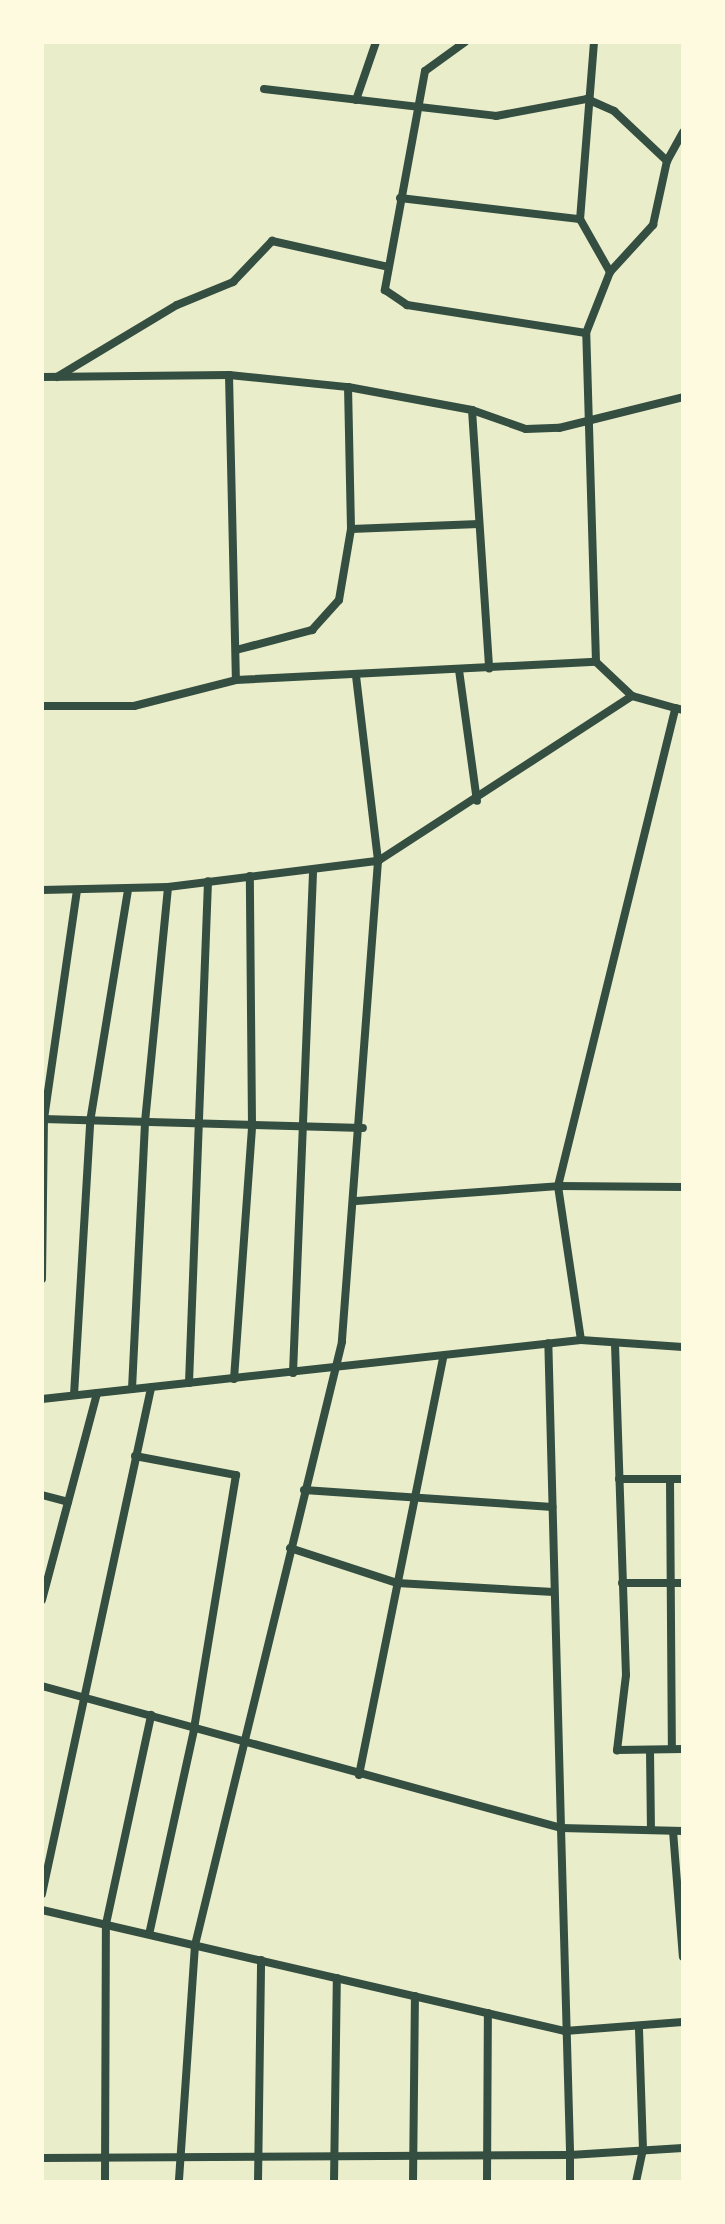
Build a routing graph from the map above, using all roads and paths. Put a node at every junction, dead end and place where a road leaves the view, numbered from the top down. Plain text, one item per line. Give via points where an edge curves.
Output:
1 (376, 42) edge
2 (465, 42) edge
3 (594, 42) edge
4 (264, 89) dead end
5 (587, 99) junction
6 (356, 100) junction
7 (417, 107) junction
8 (683, 132) edge
9 (667, 161) junction
10 (400, 198) junction
11 (580, 219) junction
12 (388, 267) junction
13 (610, 272) junction
14 (586, 333) junction
15 (229, 375) junction
16 (42, 377) edge
17 (57, 377) junction
18 (348, 387) junction
19 (683, 397) edge
20 (472, 410) junction
21 (586, 417) junction
22 (479, 524) junction
23 (351, 529) junction
24 (236, 650) junction
25 (596, 662) junction
26 (489, 668) junction
27 (459, 670) junction
28 (356, 676) junction
29 (236, 680) junction
30 (632, 696) junction
31 (42, 706) edge
32 (679, 709) edge
33 (477, 801) junction
34 (378, 861) junction
35 (313, 873) junction
36 (250, 876) junction
37 (208, 881) junction
38 (168, 887) junction
39 (42, 890) edge
40 (77, 890) junction
41 (128, 890) junction
42 (43, 1119) edge
43 (90, 1122) junction
44 (145, 1122) junction
45 (199, 1124) junction
46 (252, 1126) junction
47 (301, 1127) junction
48 (363, 1128) junction
49 (558, 1186) junction
50 (683, 1187) edge
51 (356, 1201) junction
52 (42, 1279) edge
53 (581, 1340) junction
54 (548, 1343) junction
55 (615, 1344) junction
56 (683, 1347) edge
57 (443, 1357) junction
58 (334, 1369) junction
59 (293, 1373) junction
60 (234, 1379) junction
61 (189, 1383) junction
62 (151, 1388) junction
63 (132, 1389) junction
64 (97, 1393) junction
65 (74, 1395) junction
66 (42, 1399) edge
67 (135, 1456) junction
68 (619, 1479) junction
69 (670, 1479) junction
70 (683, 1479) edge
71 (304, 1490) junction
72 (42, 1495) edge
73 (414, 1500) junction
74 (68, 1502) junction
75 (552, 1507) junction
76 (290, 1548) junction
77 (397, 1583) junction
78 (622, 1583) junction
79 (670, 1583) junction
80 (683, 1583) edge
81 (554, 1592) junction
82 (42, 1600) edge
83 (42, 1686) edge
84 (88, 1700) junction
85 (151, 1715) junction
86 (194, 1730) junction
87 (242, 1743) junction
88 (672, 1749) junction
89 (683, 1749) edge
90 (650, 1750) junction
91 (359, 1775) junction
92 (561, 1828) junction
93 (651, 1830) junction
94 (678, 1831) edge
95 (42, 1894) edge
96 (42, 1910) edge
97 (106, 1924) junction
98 (149, 1934) junction
99 (195, 1945) junction
100 (683, 1957) edge
101 (261, 1960) junction
102 (337, 1978) junction
103 (415, 1996) junction
104 (488, 2013) junction
105 (683, 2022) edge
106 (639, 2029) junction
107 (565, 2031) junction
108 (683, 2148) edge
109 (643, 2150) junction
110 (485, 2155) junction
111 (570, 2155) junction
112 (333, 2156) junction
113 (413, 2156) junction
114 (105, 2157) junction
115 (179, 2157) junction
116 (258, 2157) junction
117 (42, 2158) edge
118 (105, 2182) edge
119 (179, 2182) edge
120 (258, 2182) edge
121 (334, 2182) edge
122 (413, 2182) edge
123 (487, 2182) edge
124 (570, 2182) edge
125 (636, 2182) edge

1 - 6 street
2 - 7 street via 425,71
3 - 5 street
4 - 6 street
5 - 7 street via 496,116
5 - 9 street via 614,111
5 - 11 street
6 - 7 street
7 - 10 street
8 - 9 street
9 - 13 street via 649,235
10 - 11 street
10 - 12 street
11 - 13 street
12 - 14 street via 385,290 407,305
12 - 17 street via 272,241 233,282 177,305
13 - 14 street
14 - 21 street
15 - 17 street
15 - 18 street
15 - 24 street
16 - 17 street
18 - 20 street
18 - 23 street
19 - 21 street
20 - 21 street via 526,429
20 - 22 street
21 - 25 street
22 - 23 street
22 - 26 street
23 - 24 street via 339,600 325,621 291,639
24 - 29 street
25 - 26 street
25 - 30 street
26 - 27 street
27 - 28 street
27 - 33 street
28 - 29 street
28 - 34 street
29 - 31 street via 134,706
30 - 32 street
30 - 33 street
32 - 49 street
33 - 34 street
34 - 35 street
34 - 48 street
35 - 36 street
35 - 47 street
36 - 37 street
36 - 46 street
37 - 38 street
37 - 45 street
38 - 41 street
38 - 44 street
39 - 40 street
40 - 41 street
40 - 42 street
41 - 43 street
42 - 43 street
42 - 52 street
43 - 44 street
43 - 65 street
44 - 45 street
44 - 63 street
45 - 46 street
45 - 61 street
46 - 47 street
46 - 60 street
47 - 48 street
47 - 59 street
48 - 51 street
49 - 50 street
49 - 51 street
49 - 53 street
51 - 58 street
53 - 54 street
53 - 55 street
54 - 57 street
54 - 75 street
55 - 56 street
55 - 68 street
57 - 58 street
57 - 73 street
58 - 59 street
58 - 71 street
59 - 60 street
60 - 61 street
61 - 62 street
62 - 63 street
62 - 67 street
63 - 64 street
64 - 65 street
64 - 74 street
65 - 66 street
67 - 84 street
67 - 86 street via 236,1475
68 - 69 street
68 - 78 street
69 - 70 street
69 - 79 street
71 - 73 street
71 - 76 street
72 - 74 street
73 - 75 street
73 - 77 street
74 - 82 street
75 - 81 street
76 - 77 street
76 - 87 street
77 - 81 street
77 - 91 street
78 - 79 street
78 - 90 street via 626,1675 617,1750
79 - 80 street
79 - 88 street
81 - 92 street
83 - 84 street
84 - 85 street
84 - 95 street
85 - 86 street
85 - 97 street
86 - 87 street
86 - 98 street
87 - 91 street
87 - 99 street
88 - 89 street
88 - 90 street
90 - 93 street
91 - 92 street
92 - 93 street
92 - 107 street
93 - 94 street
94 - 100 street
96 - 97 street
97 - 98 street
97 - 114 street
98 - 99 street
99 - 101 street
99 - 115 street
101 - 102 street
101 - 116 street
102 - 103 street
102 - 112 street
103 - 104 street
103 - 113 street
104 - 107 street
104 - 110 street
105 - 106 street
106 - 107 street
106 - 109 street
107 - 111 street
108 - 109 street
109 - 111 street
109 - 125 street
110 - 111 street
110 - 113 street
110 - 123 street
111 - 124 street
112 - 113 street
112 - 116 street
112 - 121 street
113 - 122 street
114 - 115 street
114 - 117 street
114 - 118 street
115 - 116 street
115 - 119 street
116 - 120 street

